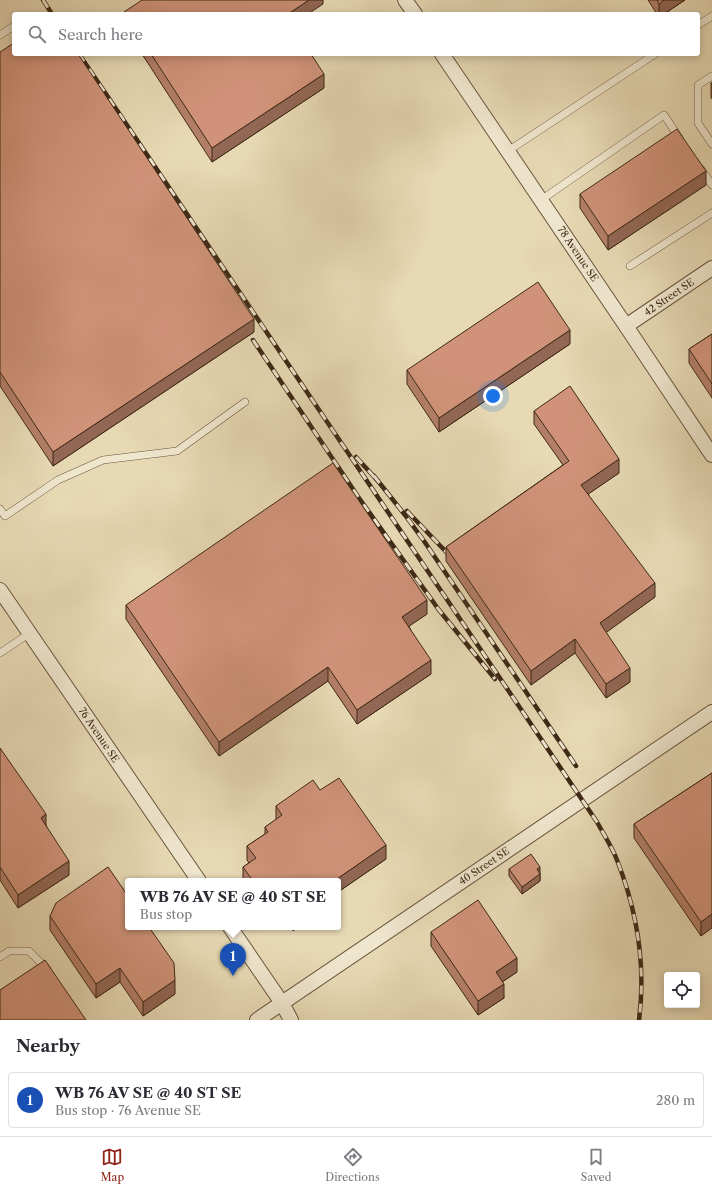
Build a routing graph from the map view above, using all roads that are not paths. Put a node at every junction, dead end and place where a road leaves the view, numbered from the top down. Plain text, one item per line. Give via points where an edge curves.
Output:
1 (405, 0) edge
2 (414, 12) edge
3 (712, 16) edge
4 (700, 24) edge
5 (12, 27) edge
6 (0, 35) edge
7 (443, 56) edge
8 (652, 56) edge
9 (712, 76) edge
10 (712, 144) edge
11 (686, 147) edge
12 (508, 151) junction
13 (695, 160) edge
14 (712, 185) edge
15 (541, 200) junction
16 (712, 213) edge
17 (630, 266) dead end
18 (712, 268) edge
19 (626, 326) junction
20 (246, 402) dead end
21 (712, 455) edge
22 (0, 509) edge
23 (0, 590) edge
24 (30, 633) junction
25 (0, 653) edge
26 (712, 712) edge
27 (197, 878) edge
28 (232, 930) edge
29 (0, 957) edge
30 (53, 976) edge
31 (282, 1003) junction
32 (257, 1020) edge
33 (291, 1020) edge

1 - 2 street
3 - 4 lane
5 - 6 lane
7 - 12 street, 78 Avenue SE
8 - 12 lane
9 - 10 lane via 698,85 698,123
11 - 15 lane via 664,115
12 - 15 street, 78 Avenue SE
13 - 14 lane
15 - 19 street, 78 Avenue SE
16 - 17 lane
18 - 19 street, 42 Street SE
19 - 21 street, 78 Avenue SE
20 - 22 lane via 177,451 103,460 58,480 5,516
23 - 24 street, 76 Avenue SE
24 - 25 lane
24 - 27 street, 76 Avenue SE
26 - 31 street, 40 Street SE
28 - 31 street
29 - 30 lane via 9,951 29,951
31 - 32 street, 40 Street SE
31 - 33 street

